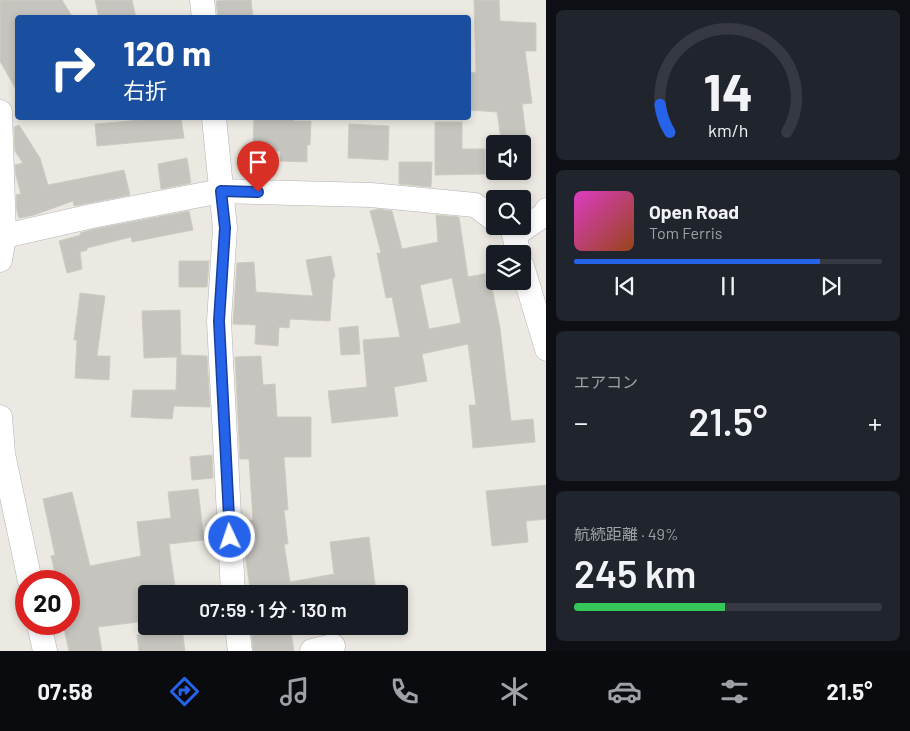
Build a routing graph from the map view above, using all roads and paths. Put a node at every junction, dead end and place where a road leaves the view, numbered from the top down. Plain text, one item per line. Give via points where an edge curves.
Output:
1 (202, 0) edge
2 (204, 15) edge
3 (0, 112) edge
4 (214, 120) edge
5 (221, 191) junction
6 (486, 213) edge
7 (546, 213) edge
8 (2, 237) edge
9 (512, 238) edge
10 (0, 260) edge
11 (529, 290) edge
12 (546, 349) edge
13 (0, 417) edge
14 (28, 570) edge
15 (232, 585) edge
16 (41, 635) edge
17 (238, 635) edge
18 (45, 651) edge
19 (240, 651) edge

1 - 2 lane
3 - 8 lane
4 - 5 lane
5 - 6 lane via 371,196 475,205
5 - 8 lane
5 - 15 lane via 225,228 219,321
7 - 9 lane
8 - 10 lane
11 - 12 lane
13 - 14 lane via 3,454
16 - 18 lane
17 - 19 lane

